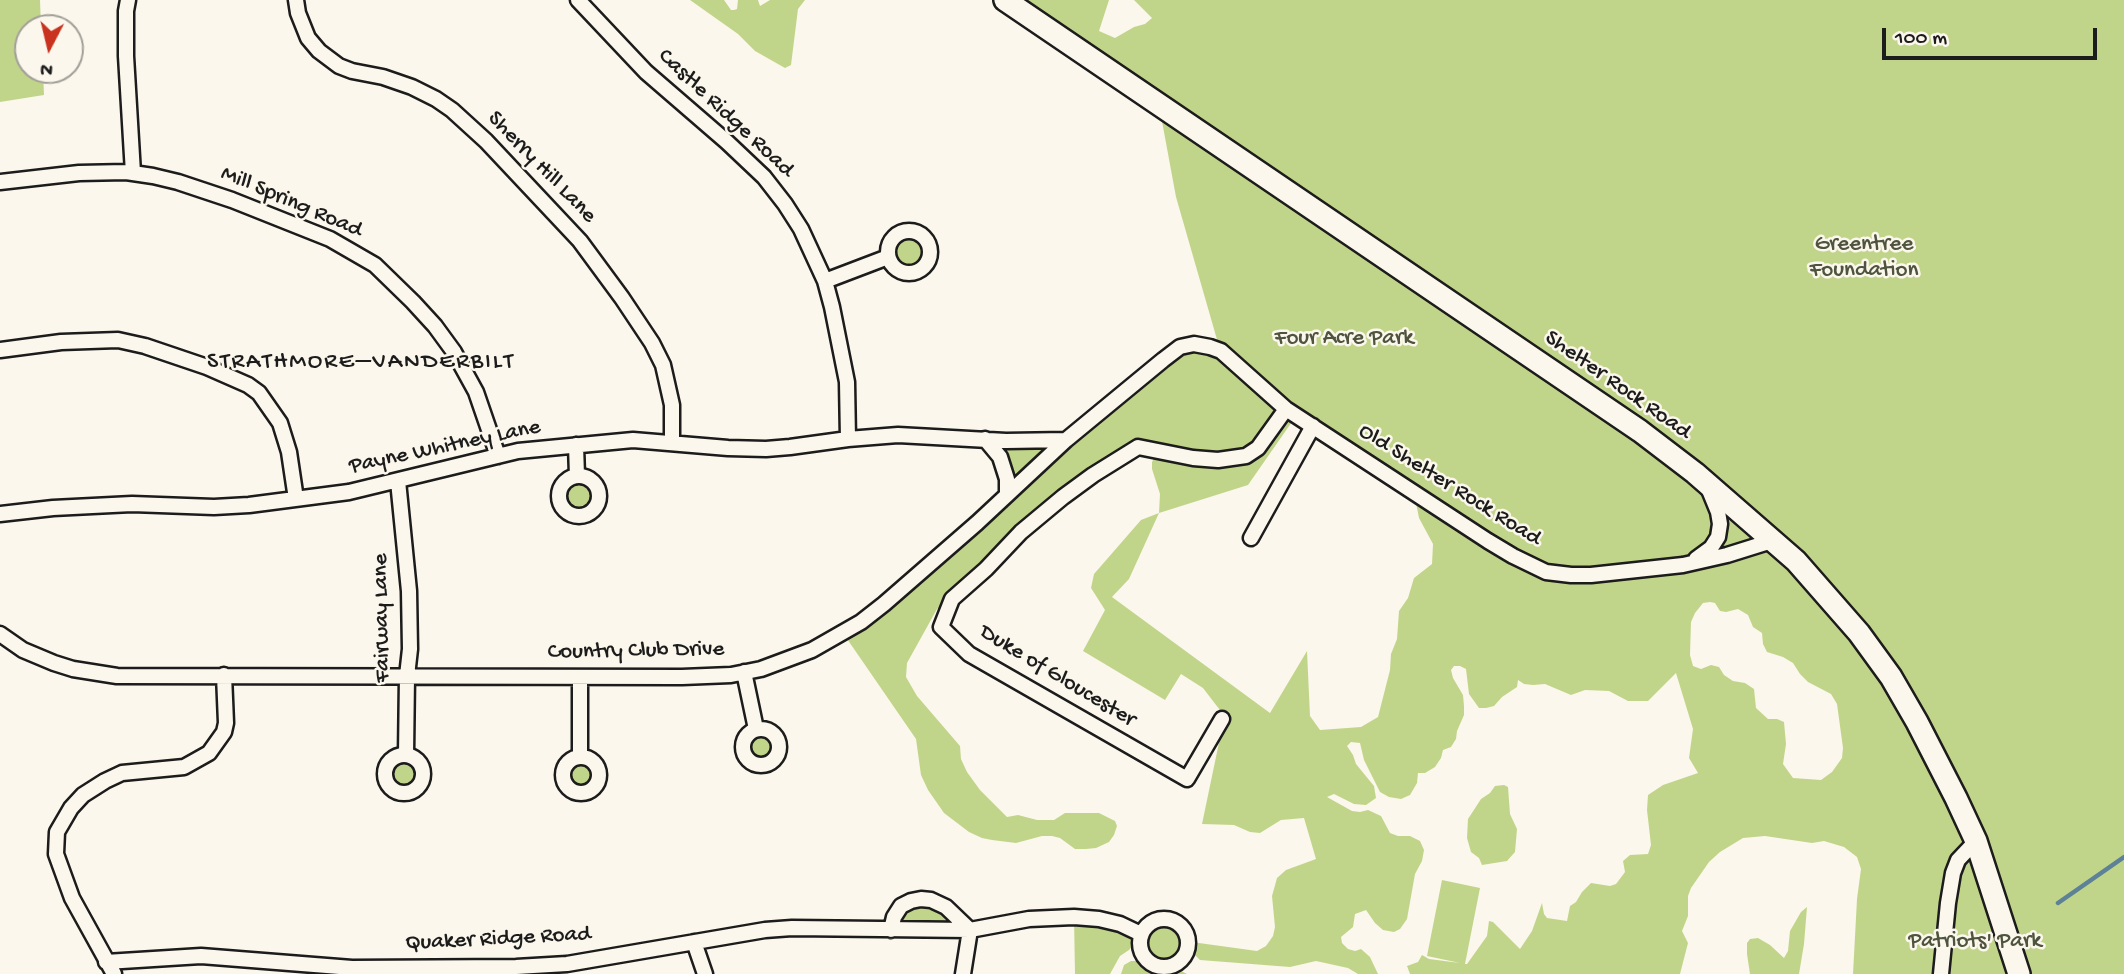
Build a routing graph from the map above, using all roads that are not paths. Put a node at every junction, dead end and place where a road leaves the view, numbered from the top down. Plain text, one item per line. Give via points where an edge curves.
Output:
1 (128, 0) edge
2 (296, 0) edge
3 (578, 0) edge
4 (1005, 0) edge
5 (133, 173) junction
6 (0, 182) edge
7 (888, 257) dead end
8 (825, 281) junction
9 (1210, 347) joint
10 (0, 350) edge
11 (1286, 409) junction
12 (1312, 426) junction
13 (848, 439) junction
14 (985, 439) junction
15 (1066, 440) junction
16 (672, 443) junction
17 (576, 445) junction
18 (498, 456) junction
19 (1695, 472) junction
20 (577, 476) dead end
21 (398, 481) junction
22 (1007, 495) junction
23 (296, 499) junction
24 (0, 514) edge
25 (1251, 538) dead end
26 (1775, 540) junction
27 (1683, 565) junction
28 (0, 634) edge
29 (744, 673) junction
30 (224, 675) junction
31 (407, 676) junction
32 (580, 677) junction
33 (1222, 719) dead end
34 (756, 729) dead end
35 (406, 755) dead end
36 (580, 757) dead end
37 (1976, 841) junction
38 (891, 930) junction
39 (970, 930) junction
40 (1141, 934) dead end
41 (694, 942) junction
42 (110, 968) edge
43 (325, 970) edge
44 (705, 974) edge
45 (963, 974) edge
46 (1941, 974) edge
47 (2019, 974) edge

1 - 5 street via 126,56
2 - 16 street, Sherry Hill Lane via 308,38 318,51 352,71 412,87 452,110 580,241 663,365
3 - 8 street, Castle Ridge Road via 646,72 764,177 801,229
4 - 19 main road, Shelter Rock Road
5 - 6 street, Mill Spring Road via 79,173
5 - 18 street, Mill Spring Road via 232,200 330,239 375,265 454,352 476,392
7 - 8 street
8 - 13 street, Castle Ridge Road via 847,382
9 - 11 street, Old Shelter Rock Road via 1221,351
9 - 15 street, Country Club Drive via 1180,347
10 - 23 street via 118,340 248,385 280,423
11 - 12 street, Old Shelter Rock Road
11 - 33 street, Duke of Gloucester via 1258,448 1246,456 1193,458 1138,447 1104,468 1021,532 952,598 941,627 970,654 1188,779
12 - 25 street
12 - 27 street, Old Shelter Rock Road via 1536,568 1571,575
13 - 14 street, Payne Whitney Lane via 917,435
13 - 16 street, Payne Whitney Lane via 765,449
14 - 15 street, Payne Whitney Lane
14 - 22 street via 1000,457
15 - 22 street, Country Club Drive
16 - 17 street, Payne Whitney Lane via 643,440
17 - 18 street, Payne Whitney Lane
17 - 20 street
18 - 21 street, Payne Whitney Lane
19 - 26 main road, Shelter Rock Road
19 - 27 street via 1714,499 1720,524 1711,548
21 - 23 street, Payne Whitney Lane
21 - 31 street, Fairway Lane via 409,591
22 - 29 street, Country Club Drive via 861,622 796,657
23 - 24 street, Payne Whitney Lane via 214,507 132,504
26 - 27 street, Old Shelter Rock Road
26 - 37 main road, Shelter Rock Road via 1818,583 1891,677
28 - 30 street, Country Club Drive via 23,649 73,669 117,676
29 - 32 street, Country Club Drive
29 - 34 street
30 - 31 street, Country Club Drive
30 - 42 street via 226,723 209,753 184,767 122,774 105,781 83,795 61,823 56,843 59,865
31 - 32 street, Country Club Drive
31 - 35 street, Fairway Lane
32 - 36 street
37 - 46 street via 1958,860 1953,873
37 - 47 main road, Shelter Rock Road
38 - 39 street, Quaker Ridge Road
38 - 39 street via 901,906 921,899 946,907
38 - 41 street, Quaker Ridge Road via 792,928
39 - 40 street, Quaker Ridge Road via 1029,919 1087,917
39 - 45 street
41 - 43 street, Quaker Ridge Road via 554,965
41 - 44 street
42 - 43 street, Quaker Ridge Road via 201,956

